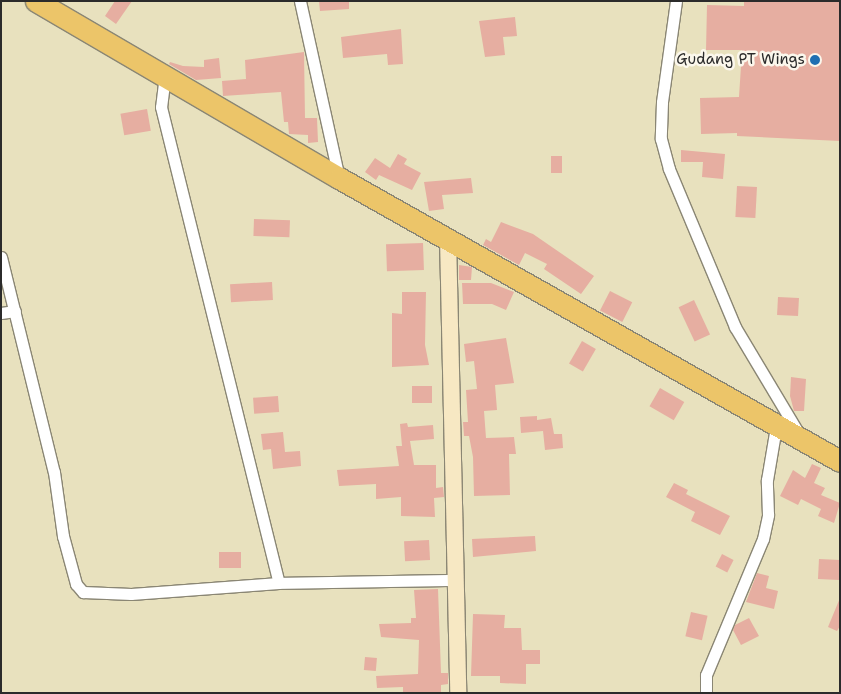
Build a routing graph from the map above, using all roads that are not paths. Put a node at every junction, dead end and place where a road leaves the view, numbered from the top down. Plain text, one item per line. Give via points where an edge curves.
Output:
1 (36, 1) edge
2 (300, 1) edge
3 (676, 1) edge
4 (165, 75) junction
5 (339, 178) junction
6 (448, 238) junction
7 (1, 257) edge
8 (15, 311) junction
9 (1, 312) edge
10 (776, 427) junction
11 (802, 440) junction
12 (840, 461) edge
13 (457, 580) junction
14 (279, 583) junction
15 (458, 693) edge
16 (706, 693) edge

1 - 4 highway
2 - 5 street
3 - 11 street via 662,102 661,139 669,169 735,327
4 - 5 highway
4 - 14 street via 161,107
5 - 6 highway
6 - 10 highway
6 - 13 street
7 - 8 street
8 - 9 street
8 - 14 street via 54,472 63,536 76,584 83,592 131,594
10 - 11 highway
10 - 16 street via 767,480 768,515 763,540 706,675
11 - 12 highway
13 - 14 street
13 - 15 street

